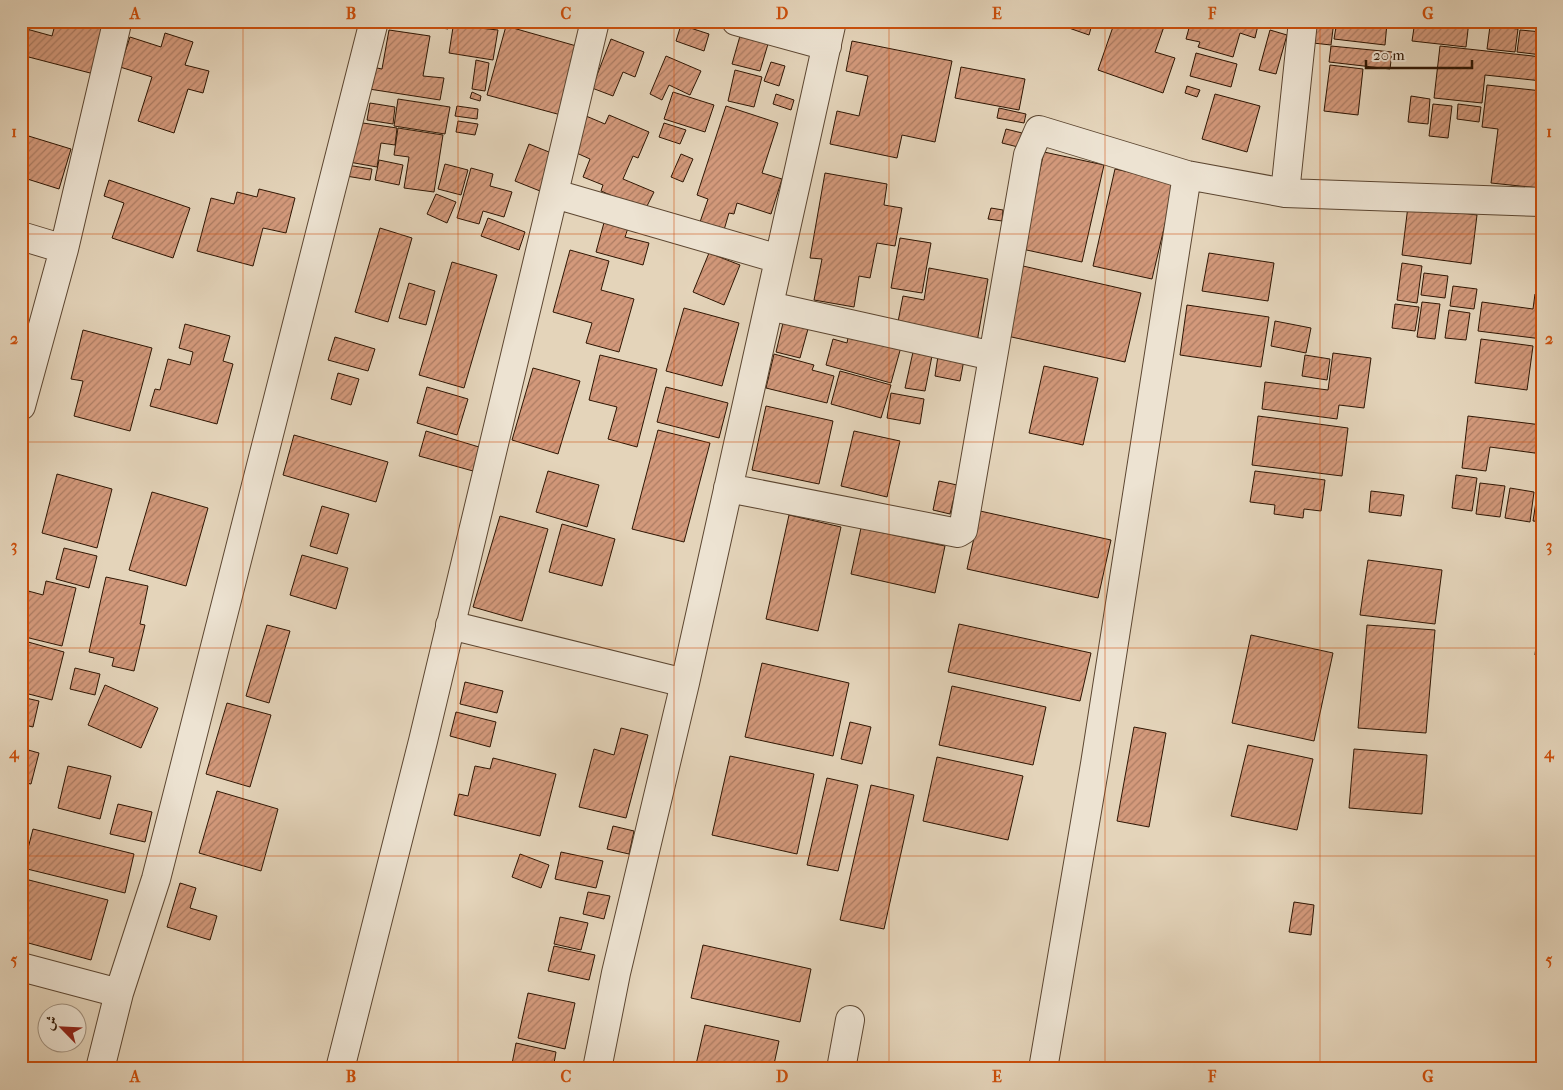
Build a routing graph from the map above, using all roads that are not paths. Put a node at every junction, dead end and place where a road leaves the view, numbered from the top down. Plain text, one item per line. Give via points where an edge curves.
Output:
1 (374, 21) edge
2 (595, 21) edge
3 (736, 21) edge
4 (1304, 21) edge
5 (117, 23) dead end
6 (829, 33) edge
7 (1187, 175) junction
8 (1286, 193) junction
9 (555, 194) junction
10 (1542, 202) edge
11 (21, 236) edge
12 (64, 249) junction
13 (780, 259) junction
14 (769, 306) junction
15 (993, 356) junction
16 (21, 406) edge
17 (728, 488) junction
18 (450, 625) junction
19 (685, 683) junction
20 (21, 967) edge
21 (119, 993) junction
22 (850, 1020) dead end
23 (100, 1069) edge
24 (340, 1069) edge
25 (597, 1069) edge
26 (841, 1069) edge
27 (1043, 1069) edge

1 - 21 street via 156,879
2 - 9 street
3 - 6 street
4 - 8 street
5 - 12 street
6 - 13 street
7 - 8 street
7 - 15 street via 1039,130 1028,154
7 - 27 street via 1095,764
8 - 10 street
9 - 13 street
9 - 18 street
11 - 12 street
12 - 16 street
13 - 14 street
14 - 15 street
14 - 17 street
15 - 17 street via 965,524 958,533
17 - 19 street
18 - 19 street
18 - 24 street
19 - 25 street via 616,973
20 - 21 street
21 - 23 street
22 - 26 street

